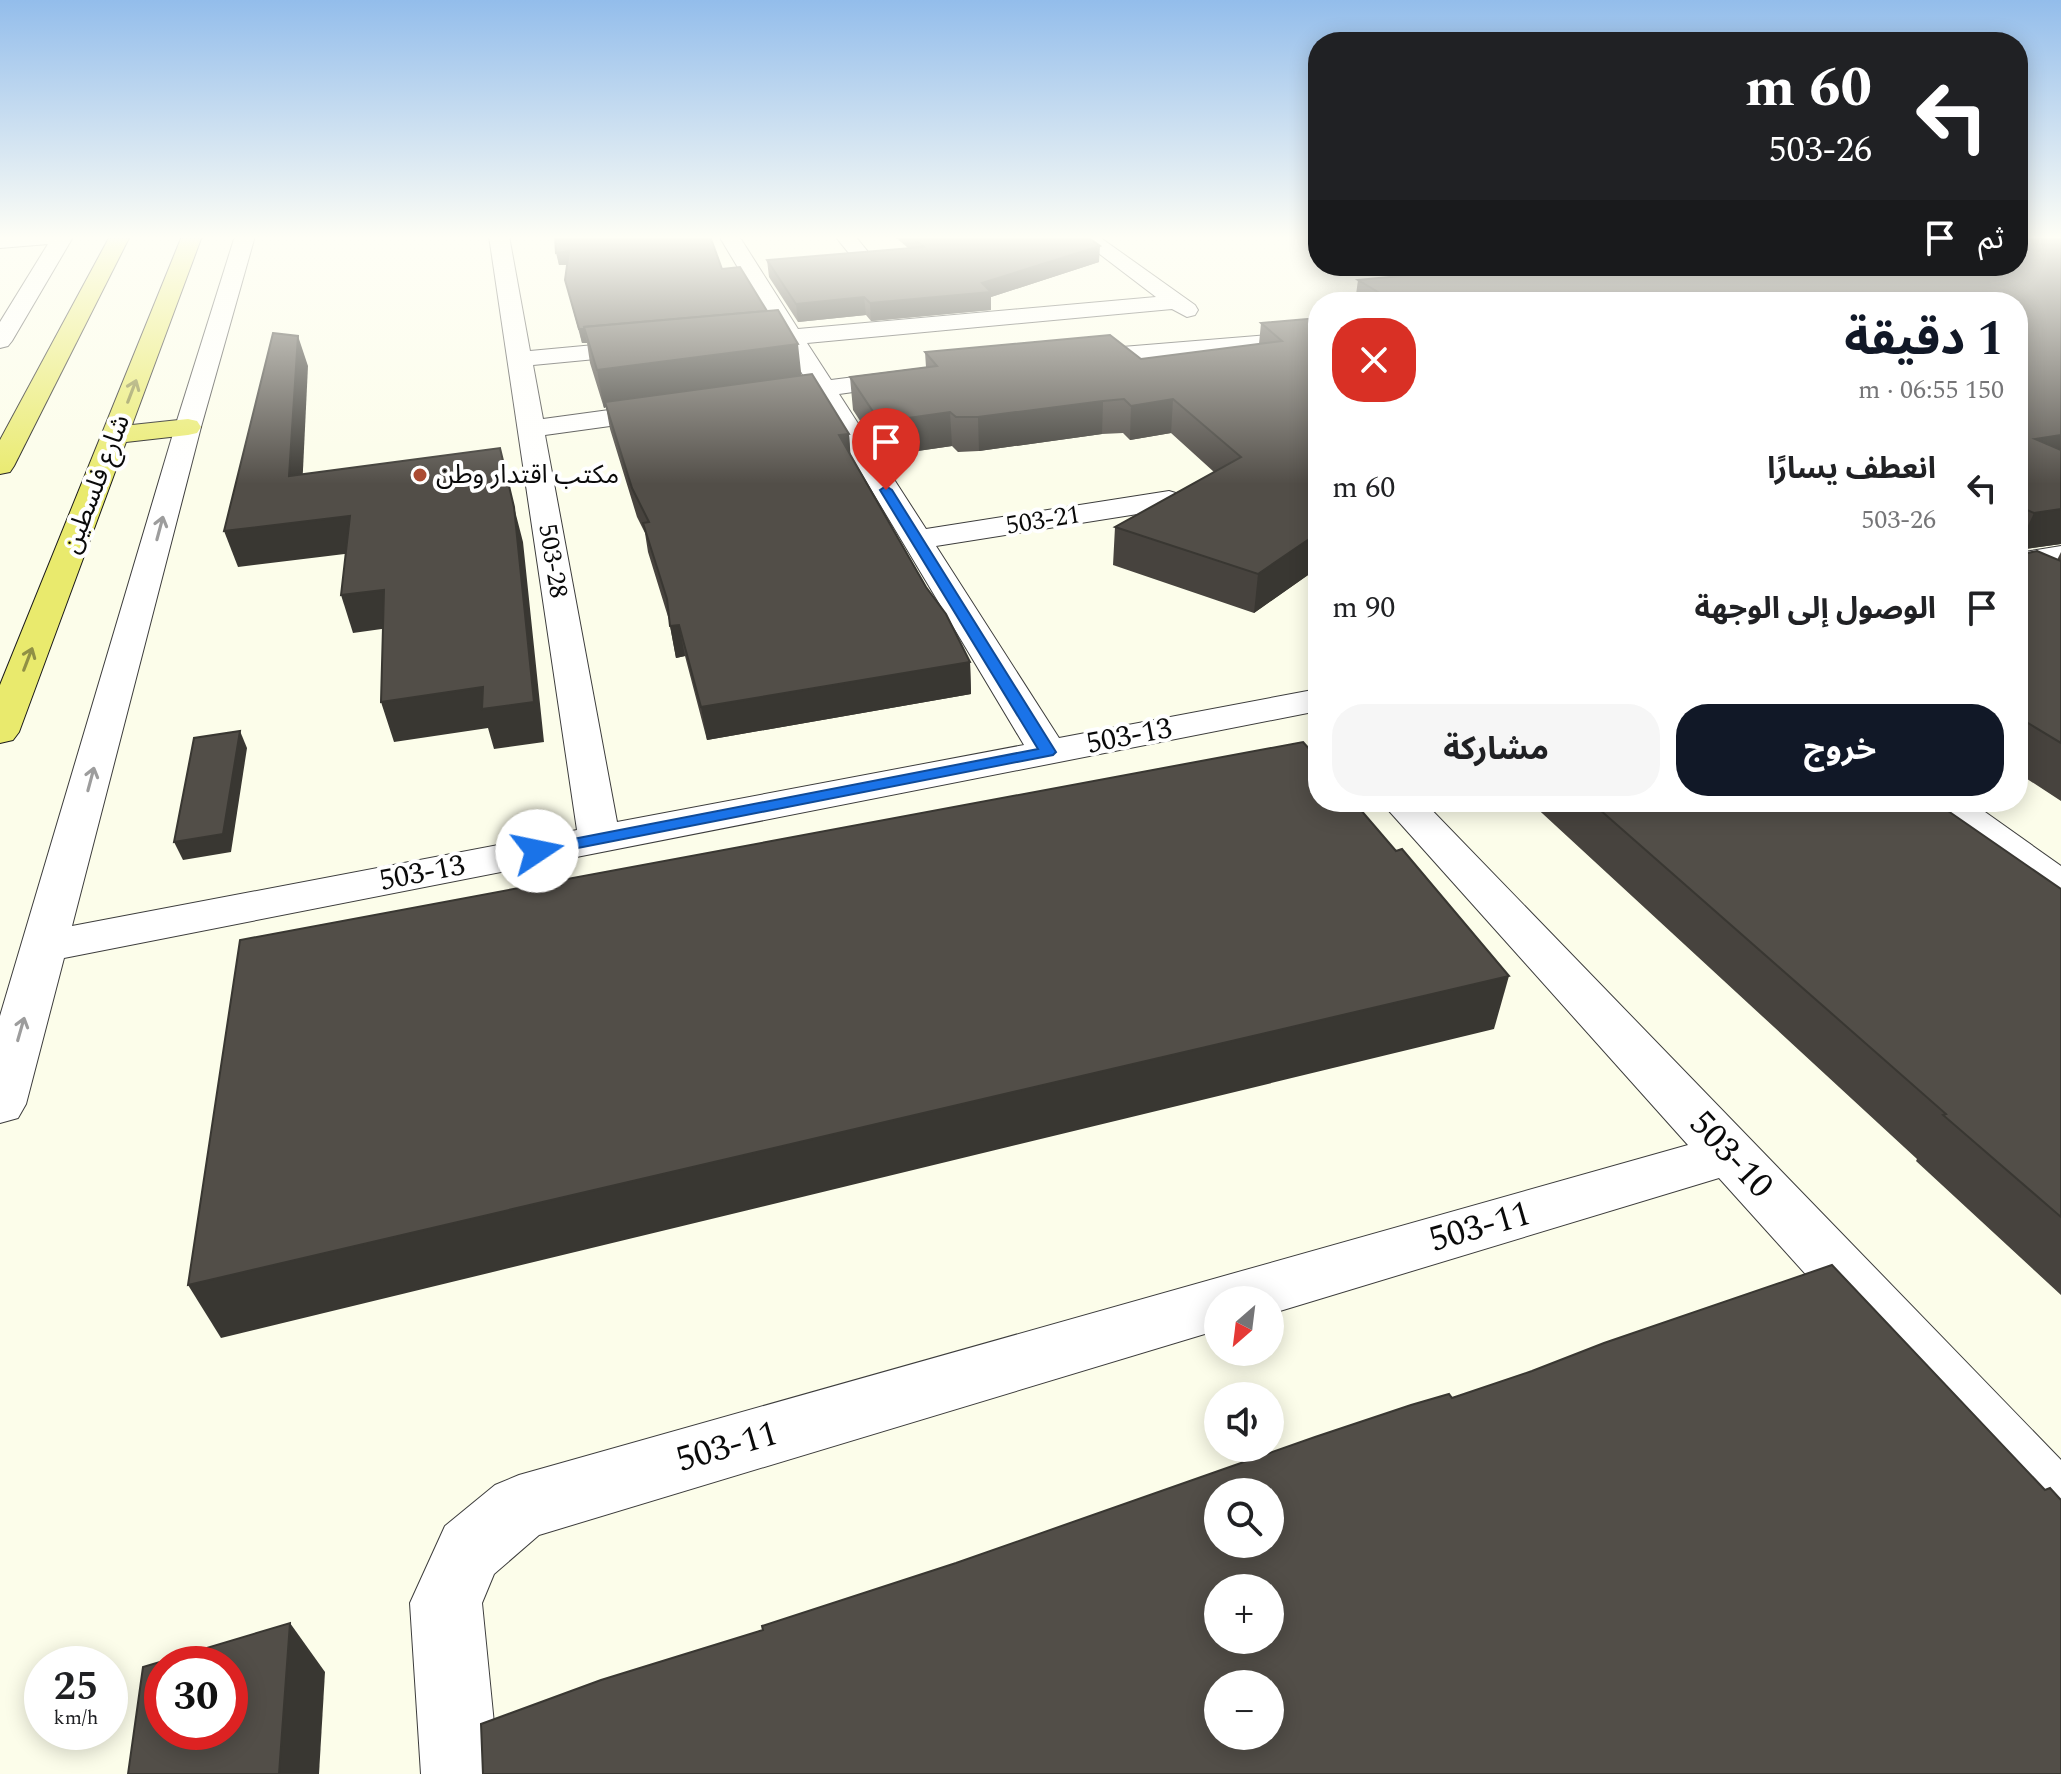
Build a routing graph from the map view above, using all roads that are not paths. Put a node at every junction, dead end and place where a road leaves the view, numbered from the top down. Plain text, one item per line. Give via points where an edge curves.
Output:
1 (13, 319) edge
2 (71, 319) edge
3 (160, 319) edge
4 (220, 319) edge
5 (513, 319) edge
6 (785, 319) edge
7 (1001, 319) edge
8 (1198, 319) edge
9 (791, 334) junction
10 (1308, 339) edge
11 (0, 341) edge
12 (716, 341) edge
13 (670, 345) edge
14 (1234, 345) junction
15 (520, 359) junction
16 (1049, 360) edge
17 (939, 372) edge
18 (826, 389) junction
19 (733, 402) edge
20 (686, 408) edge
21 (188, 427) junction
22 (531, 429) junction
23 (115, 435) junction
24 (0, 466) edge
25 (1169, 500) edge
26 (917, 540) junction
27 (2061, 555) edge
28 (2028, 561) edge
29 (2028, 578) edge
30 (2050, 590) edge
31 (1308, 706) edge
32 (0, 732) edge
33 (1048, 752) junction
34 (1410, 812) edge
35 (1958, 812) edge
36 (599, 839) junction
37 (2061, 887) edge
38 (44, 947) junction
39 (0, 1104) edge
40 (1730, 1154) junction
41 (1279, 1286) edge
42 (1204, 1308) edge
43 (2061, 1508) edge
44 (460, 1774) edge

1 - 11 street
2 - 24 main road via 22,400
23 -> 3 main road, شارع فلسطين
4 - 21 street
5 - 15 street, 503-28
6 - 9 street
7 - 9 street
8 - 14 street
9 - 12 street
9 - 18 street
10 - 14 street
13 - 15 street
14 - 16 street
15 - 22 street, 503-28
17 - 18 street
18 - 19 street
18 - 26 street
20 - 22 street
21 - 23 main road
38 -> 21 street
22 - 36 street, 503-28
32 -> 23 main road, شارع فلسطين
25 - 26 street, 503-21
26 - 33 street
27 - 28 street
29 - 30 street
31 - 33 street, 503-13
33 - 36 street, 503-13
34 - 40 street, 503-10
35 - 37 street
36 - 38 street, 503-13
39 -> 38 street
40 - 41 street, 503-11
40 - 43 street, 503-10
42 - 44 street, 503-11 via 519,1508 469,1550 446,1603

